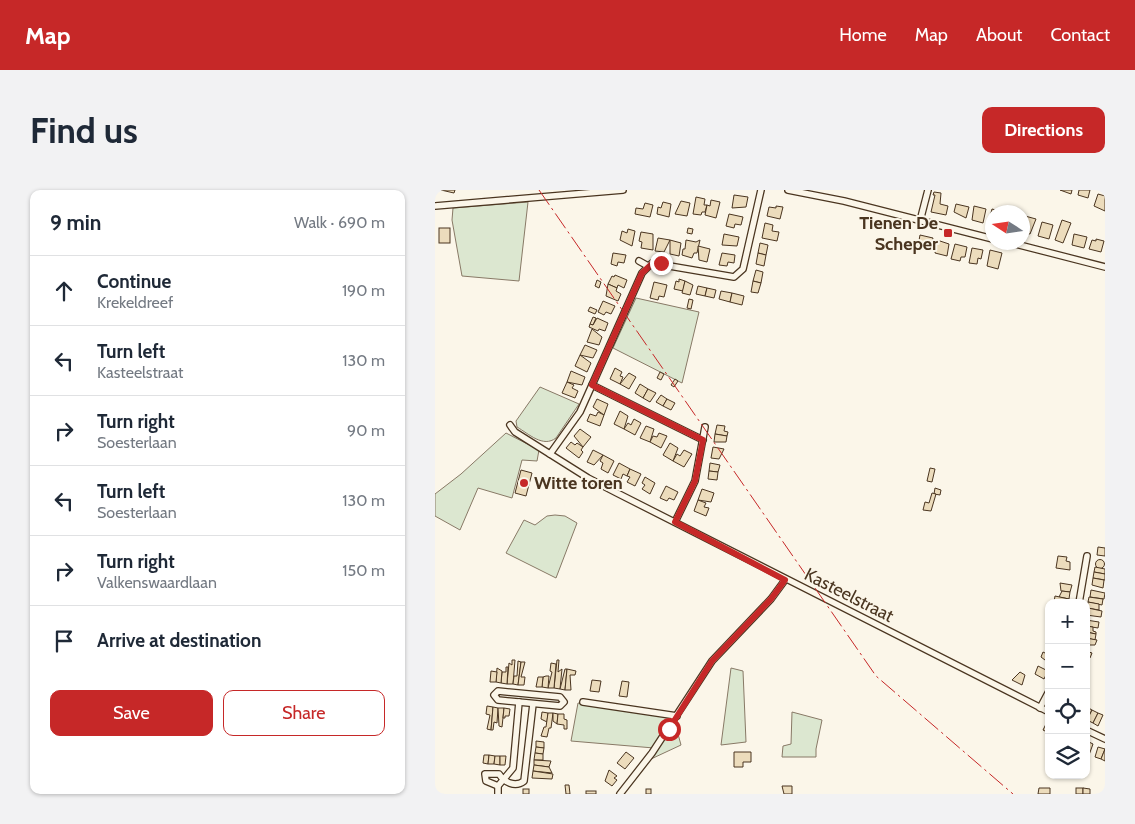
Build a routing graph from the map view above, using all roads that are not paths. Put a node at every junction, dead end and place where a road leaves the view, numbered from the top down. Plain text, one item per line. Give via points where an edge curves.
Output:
1 (623, 190) edge
2 (761, 190) edge
3 (788, 190) edge
4 (928, 190) edge
5 (435, 206) edge
6 (921, 221) junction
7 (985, 237) edge
8 (1030, 248) edge
9 (639, 261) dead end
10 (648, 266) junction
11 (1105, 267) edge
12 (592, 385) junction
13 (510, 425) dead end
14 (705, 427) dead end
15 (703, 440) junction
16 (550, 454) junction
17 (675, 522) junction
18 (1087, 556) dead end
19 (785, 580) junction
20 (1080, 599) edge
21 (1045, 699) edge
22 (519, 702) junction
23 (583, 702) dead end
24 (533, 704) junction
25 (1040, 708) junction
26 (1045, 710) edge
27 (677, 716) junction
28 (1090, 732) edge
29 (1105, 739) edge
30 (502, 780) junction
31 (498, 786) junction
32 (498, 794) edge
33 (620, 794) edge

1 - 5 street
2 - 10 street via 739,275 734,277 661,263
3 - 6 street
4 - 6 street
6 - 7 street
8 - 11 street
9 - 10 street
10 - 12 street
12 - 15 street
12 - 16 street via 580,412
13 - 16 street, Kasteelstraat via 515,432
14 - 15 street
15 - 17 street via 695,481
16 - 17 street, Kasteelstraat via 588,478
17 - 19 street, Kasteelstraat
18 - 20 street
19 - 25 street, Kasteelstraat
19 - 27 street via 712,661
21 - 25 street
22 - 24 street
22 - 24 street via 498,700 494,695 498,691 560,696 564,702 560,706
22 - 30 street via 513,768
23 - 27 street
24 - 30 street via 524,781 521,784
25 - 26 street, Kasteelstraat
27 - 33 street
28 - 29 street
30 - 31 street
30 - 31 street via 499,774 485,774 485,781
31 - 32 street

